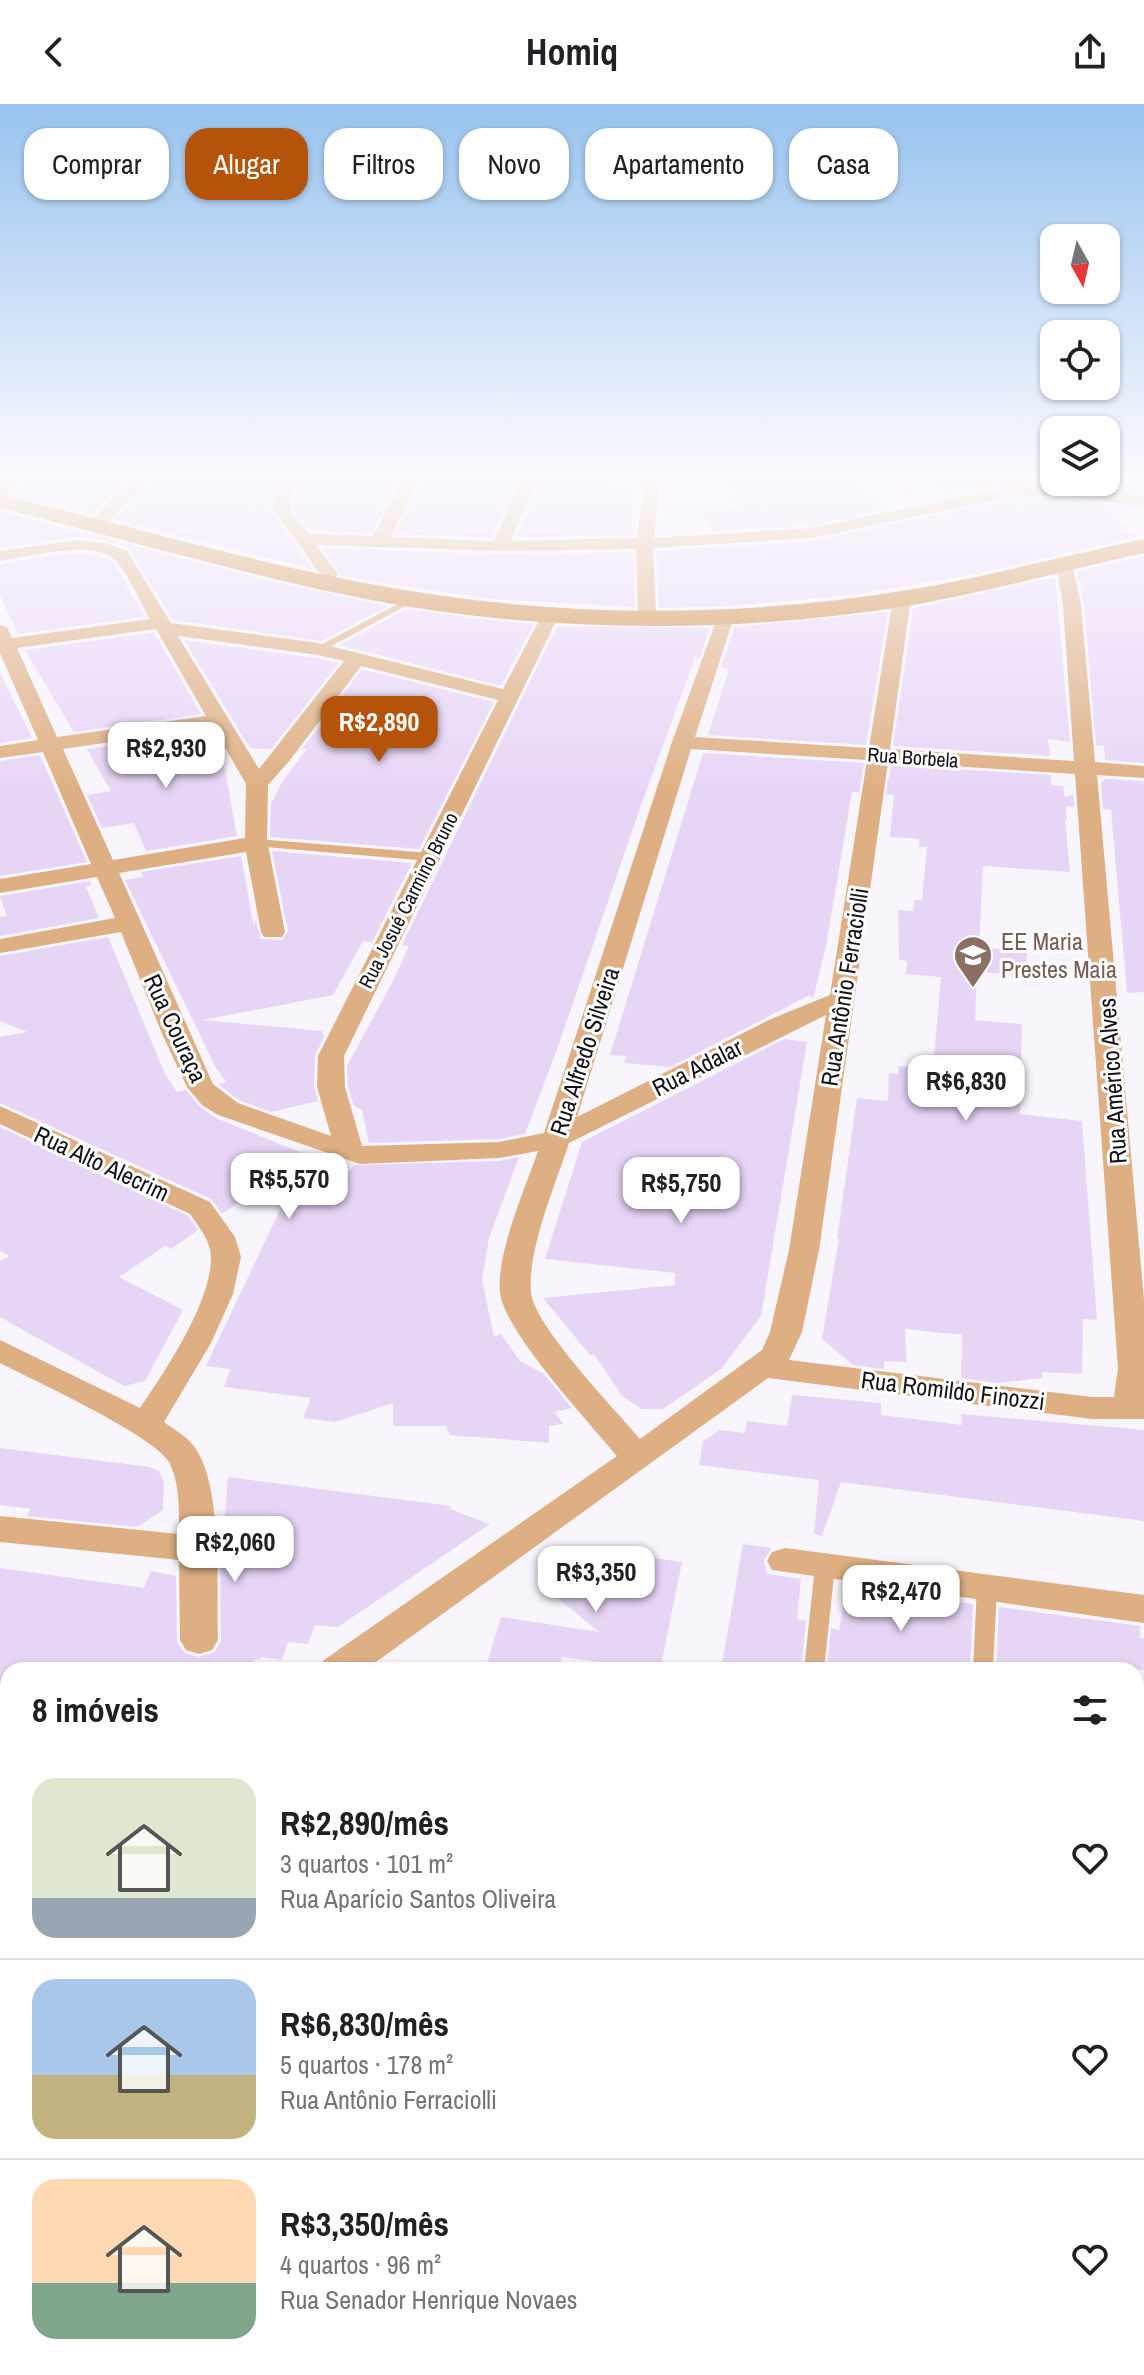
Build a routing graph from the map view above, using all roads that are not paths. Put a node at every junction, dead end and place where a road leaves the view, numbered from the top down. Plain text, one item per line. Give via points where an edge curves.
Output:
1 (137, 582) edge
2 (324, 582) edge
3 (646, 582) edge
4 (977, 582) edge
5 (1068, 582) edge
6 (902, 598) junction
7 (414, 599) junction
8 (551, 613) junction
9 (726, 614) junction
10 (647, 615) junction
11 (162, 626) junction
12 (2, 640) edge
13 (318, 649) junction
14 (356, 659) junction
15 (510, 697) junction
16 (219, 720) junction
17 (682, 742) junction
18 (52, 745) junction
19 (0, 752) edge
20 (877, 755) junction
21 (1084, 768) junction
22 (1144, 772) edge
23 (257, 784) junction
24 (257, 843) junction
25 (429, 857) junction
26 (105, 869) junction
27 (0, 886) edge
28 (130, 923) junction
29 (273, 932) dead end
30 (0, 946) edge
31 (841, 999) junction
32 (0, 1114) edge
33 (555, 1139) junction
34 (350, 1153) junction
35 (0, 1350) edge
36 (762, 1367) junction
37 (1136, 1408) edge
38 (145, 1425) junction
39 (637, 1458) junction
40 (0, 1529) edge
41 (197, 1549) junction
42 (785, 1561) dead end
43 (825, 1566) junction
44 (987, 1586) junction
45 (1144, 1609) edge
46 (199, 1640) dead end
47 (348, 1662) edge
48 (815, 1662) edge
49 (983, 1662) edge

1 - 11 street
2 - 7 main road
3 - 10 street
4 - 6 main road
5 - 21 street, Rua Américo Alves
6 - 9 main road
6 - 20 street, Rua Antônio Ferraciolli
7 - 8 main road
7 - 13 lane
8 - 10 main road
8 - 15 street, Rua Josué Carmino Bruno
9 - 10 main road
9 - 17 street, Rua Alfredo Silveira
11 - 12 street
11 - 13 street
11 - 16 street
12 - 18 street, Rua Couraça
13 - 14 street
14 - 15 street
14 - 23 street
15 - 25 street, Rua Josué Carmino Bruno
16 - 18 street
16 - 23 street
17 - 20 street, Rua Borbela
17 - 33 street, Rua Alfredo Silveira
18 - 19 street
18 - 26 street, Rua Couraça
20 - 21 street, Rua Borbela
20 - 31 street, Rua Antônio Ferraciolli
21 - 22 street, Rua Borbela
21 - 37 street, Rua Américo Alves
23 - 24 street
24 - 25 lane
24 - 26 street
24 - 29 street
25 - 34 street, Rua Josué Carmino Bruno via 331,1056 331,1087
26 - 27 street
26 - 28 street, Rua Couraça
28 - 30 street
28 - 34 street, Rua Couraça via 176,1036 212,1099 253,1120
31 - 33 street, Rua Adalar
31 - 36 street, Rua Antônio Ferraciolli via 804,1250 786,1332 775,1356
32 - 38 street, Rua Alto Alecrim via 200,1208 220,1234 226,1258 222,1284 175,1383
33 - 34 street, Rua Couraça via 499,1150
33 - 39 street, Rua Alfredo Silveira via 516,1265 515,1295 529,1326
35 - 38 street
36 - 37 street, Rua Romildo Finozzi via 1092,1408
36 - 39 street, Rua Antônio Ferraciolli
38 - 41 street via 180,1451 191,1473
39 - 47 street, Rua Antônio Ferraciolli
40 - 41 street
41 - 46 street
42 - 43 street
43 - 44 street
43 - 48 lane
44 - 45 street
44 - 49 lane

